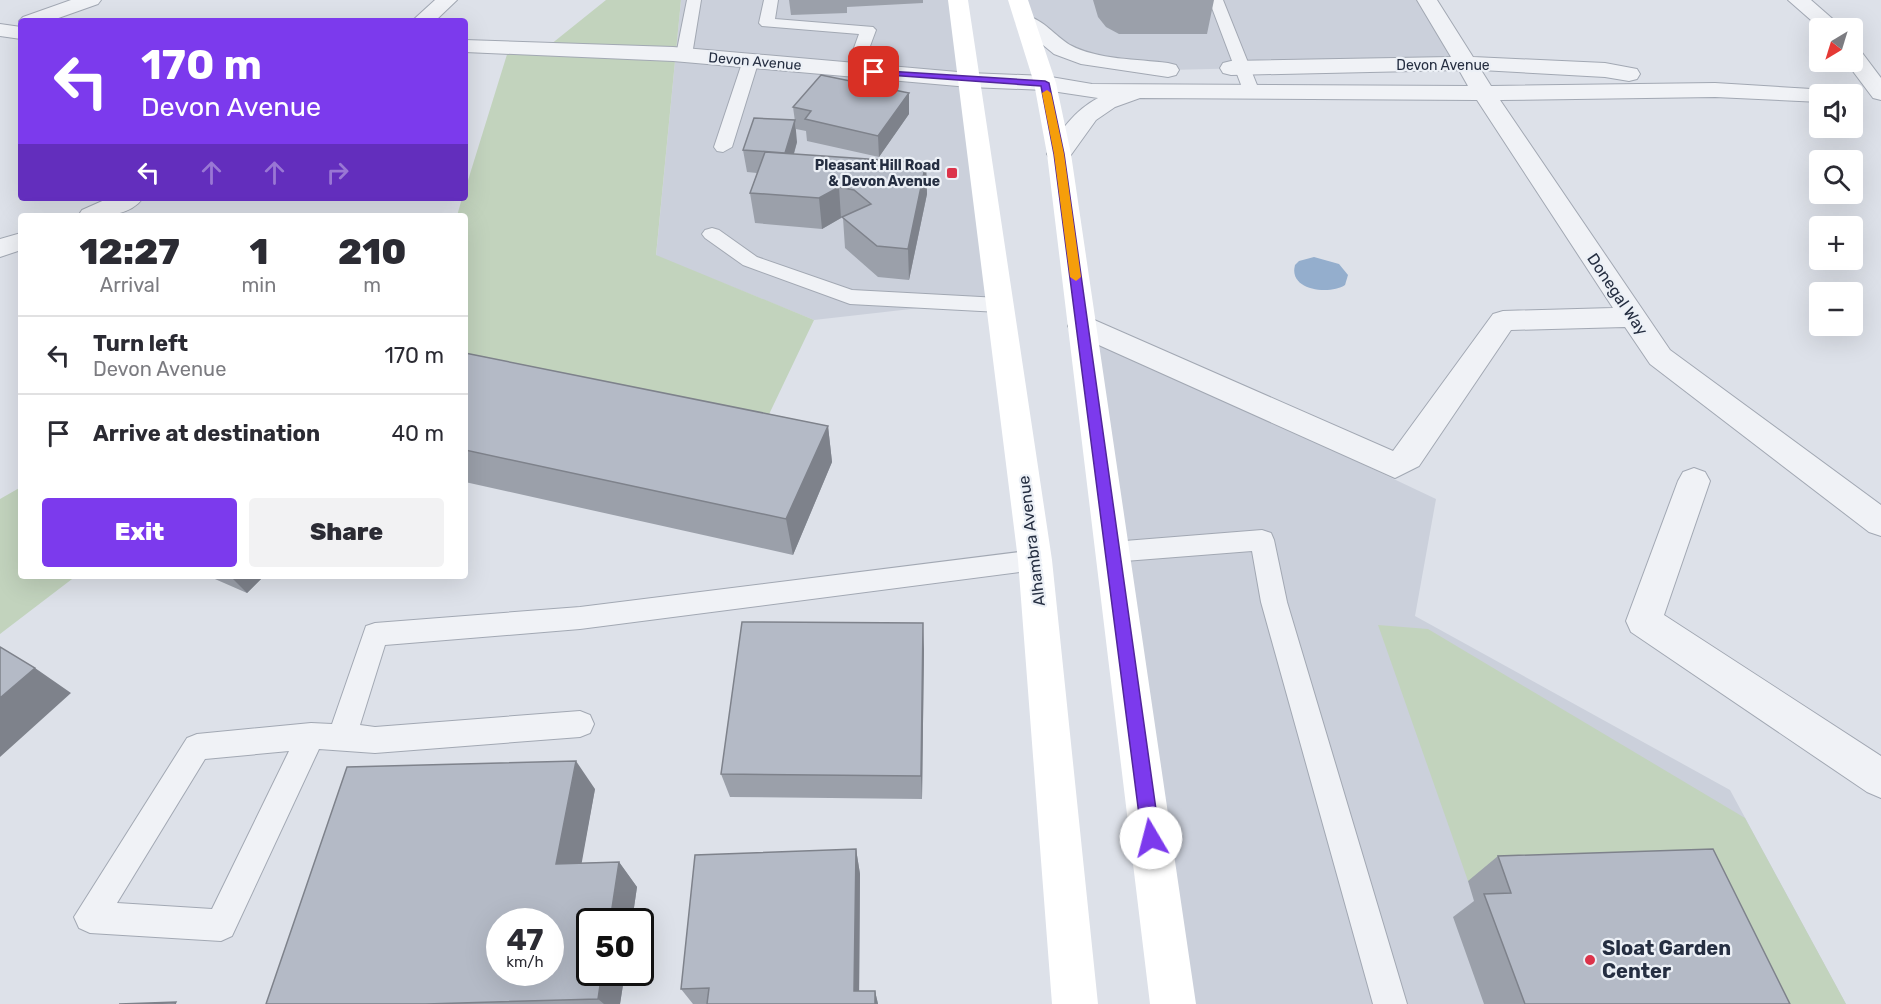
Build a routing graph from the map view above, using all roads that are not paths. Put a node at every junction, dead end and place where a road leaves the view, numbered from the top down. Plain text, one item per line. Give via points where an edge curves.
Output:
1 (91, 0) edge
2 (447, 0) edge
3 (694, 0) edge
4 (771, 0) edge
5 (958, 0) edge
6 (1018, 0) edge
7 (1216, 0) edge
8 (1426, 0) edge
9 (1798, 0) edge
10 (39, 18) edge
11 (426, 18) edge
12 (1820, 18) edge
13 (1028, 22) junction
14 (468, 46) edge
15 (684, 55) junction
16 (751, 60) junction
17 (1467, 63) junction
18 (1243, 68) junction
19 (1863, 69) edge
20 (854, 70) junction
21 (1184, 74) junction
22 (969, 80) junction
23 (1045, 83) junction
24 (1251, 90) junction
25 (1715, 90) junction
26 (1484, 93) junction
27 (1881, 93) edge
28 (1809, 94) edge
29 (1863, 98) edge
30 (1881, 99) edge
31 (723, 147) dead end
32 (1059, 154) junction
33 (124, 201) edge
34 (98, 213) edge
35 (712, 234) dead end
36 (18, 242) edge
37 (0, 248) edge
38 (999, 305) junction
39 (1633, 317) junction
40 (1082, 326) junction
41 (1694, 481) dead end
42 (1881, 523) edge
43 (1112, 552) junction
44 (1035, 560) junction
45 (580, 724) dead end
46 (311, 736) junction
47 (342, 737) junction
48 (1881, 779) edge
49 (1075, 1004) edge
50 (1173, 1004) edge
51 (1390, 1004) edge

1 - 10 street
2 - 11 street
3 - 15 lane
4 - 20 lane via 767,23 868,30
5 - 22 main road, Alhambra Avenue
6 - 13 main road
7 - 18 lane
8 - 17 street, Donegal Way
9 - 12 street
13 - 21 street, Devon Avenue via 1062,49 1089,59
13 - 23 main road
14 - 15 street, Devon Avenue
15 - 16 street, Devon Avenue
16 - 20 street, Devon Avenue
16 - 31 lane
17 - 18 street, Devon Avenue
17 - 25 street, Devon Avenue via 1605,70
17 - 26 street, Donegal Way
18 - 21 street, Devon Avenue
18 - 24 lane
19 - 27 street
20 - 22 street, Devon Avenue
21 - 23 street, Devon Avenue via 1092,91
21 - 24 street, Devon Avenue
21 - 32 street, Devon Avenue via 1092,111 1074,127
22 - 23 street, Devon Avenue
22 - 38 main road, Alhambra Avenue
23 - 32 main road
24 - 26 street, Devon Avenue
25 - 26 street, Devon Avenue
25 - 28 street, Devon Avenue
26 - 39 street, Donegal Way
29 - 30 street
32 - 40 main road
33 - 34 street
35 - 38 lane via 750,261 850,297
36 - 37 street
38 - 44 main road, Alhambra Avenue
39 - 40 street via 1503,321 1408,457 1395,466
39 - 42 street, Donegal Way via 1660,357
40 - 43 main road
41 - 48 street via 1644,621
43 - 50 main road
43 - 51 lane via 1262,540 1274,602
44 - 47 lane via 580,618 375,634
44 - 49 main road, Alhambra Avenue
45 - 47 lane via 375,740
46 - 46 lane via 221,925 90,917 197,747
46 - 47 lane

